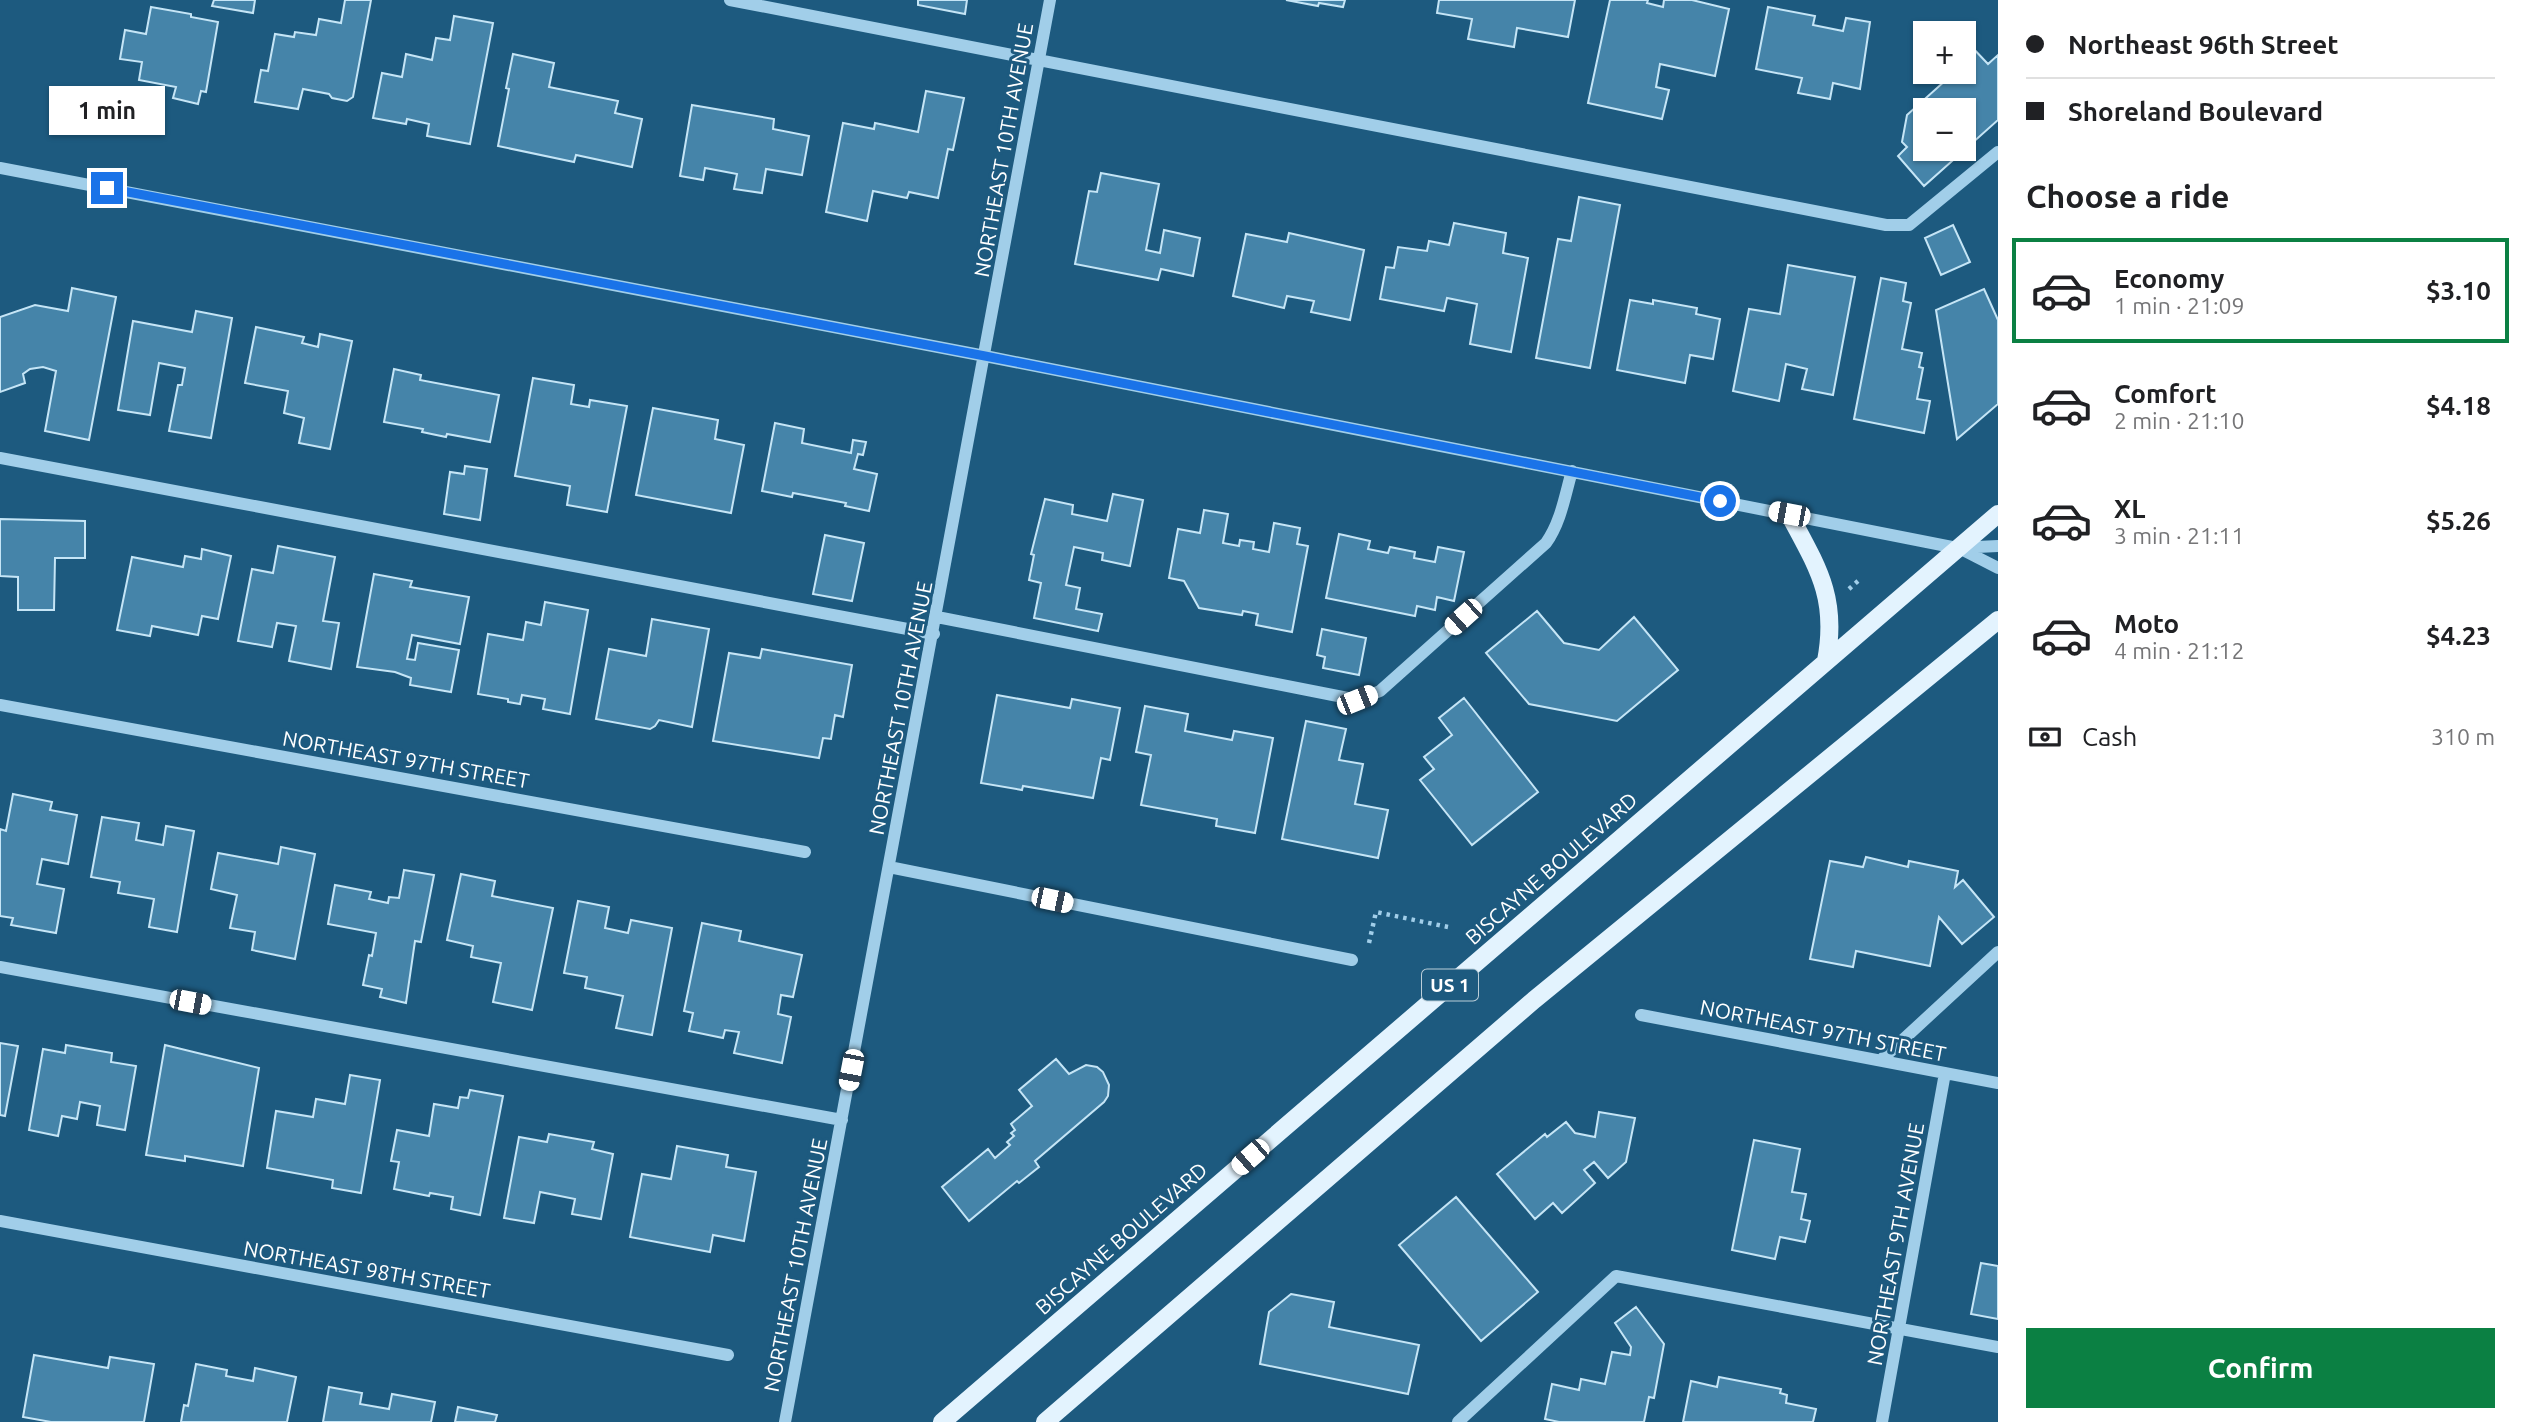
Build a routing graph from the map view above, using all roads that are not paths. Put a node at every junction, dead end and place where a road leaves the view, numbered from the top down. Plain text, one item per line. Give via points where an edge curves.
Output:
1 (730, 0) edge
2 (1051, 0) edge
3 (1039, 60) junction
4 (1998, 152) edge
5 (0, 168) edge
6 (985, 356) junction
7 (0, 458) edge
8 (1572, 471) junction
9 (1789, 514) junction
10 (1998, 514) edge
11 (1998, 546) edge
12 (1957, 548) junction
13 (1998, 568) edge
14 (937, 617) junction
15 (1998, 620) edge
16 (934, 634) junction
17 (1826, 661) junction
18 (0, 705) edge
19 (805, 852) dead end
20 (889, 867) junction
21 (1998, 952) edge
22 (1352, 960) road end
23 (0, 967) edge
24 (1641, 1015) dead end
25 (1881, 1060) junction
26 (1945, 1073) junction
27 (1998, 1083) edge
28 (842, 1120) junction
29 (0, 1221) edge
30 (1899, 1328) junction
31 (1998, 1347) edge
32 (728, 1355) dead end
33 (785, 1422) edge
34 (942, 1422) edge
35 (1045, 1422) edge
36 (1458, 1422) edge
37 (1882, 1422) edge

1 - 3 street
2 - 3 street, NORTHEAST 10TH AVENUE
3 - 4 street via 1886,225 1909,225
3 - 6 street, NORTHEAST 10TH AVENUE
5 - 6 street
6 - 8 street
6 - 14 street, NORTHEAST 10TH AVENUE
7 - 16 street
8 - 9 street
8 - 14 street via 1546,543 1380,691 1357,700
9 - 12 street
9 - 17 main road via 1821,575 1830,608
10 - 12 main road, BISCAYNE BOULEVARD / US 1
11 - 12 street
12 - 13 street
12 - 17 main road, BISCAYNE BOULEVARD / US 1
14 - 16 street, NORTHEAST 10TH AVENUE
15 - 35 main road via 1534,1000
16 - 20 street, NORTHEAST 10TH AVENUE
17 - 34 main road, BISCAYNE BOULEVARD / US 1
18 - 19 street, NORTHEAST 97TH STREET
20 - 22 street
20 - 28 street, NORTHEAST 10TH AVENUE
21 - 25 street
23 - 28 street
24 - 25 street, NORTHEAST 97TH STREET
25 - 26 street, NORTHEAST 97TH STREET
26 - 27 street, NORTHEAST 97TH STREET
26 - 30 street, NORTHEAST 9TH AVENUE
28 - 33 street, NORTHEAST 10TH AVENUE
29 - 32 street, NORTHEAST 98TH STREET
30 - 31 street
30 - 36 street via 1616,1276
30 - 37 street, NORTHEAST 9TH AVENUE

